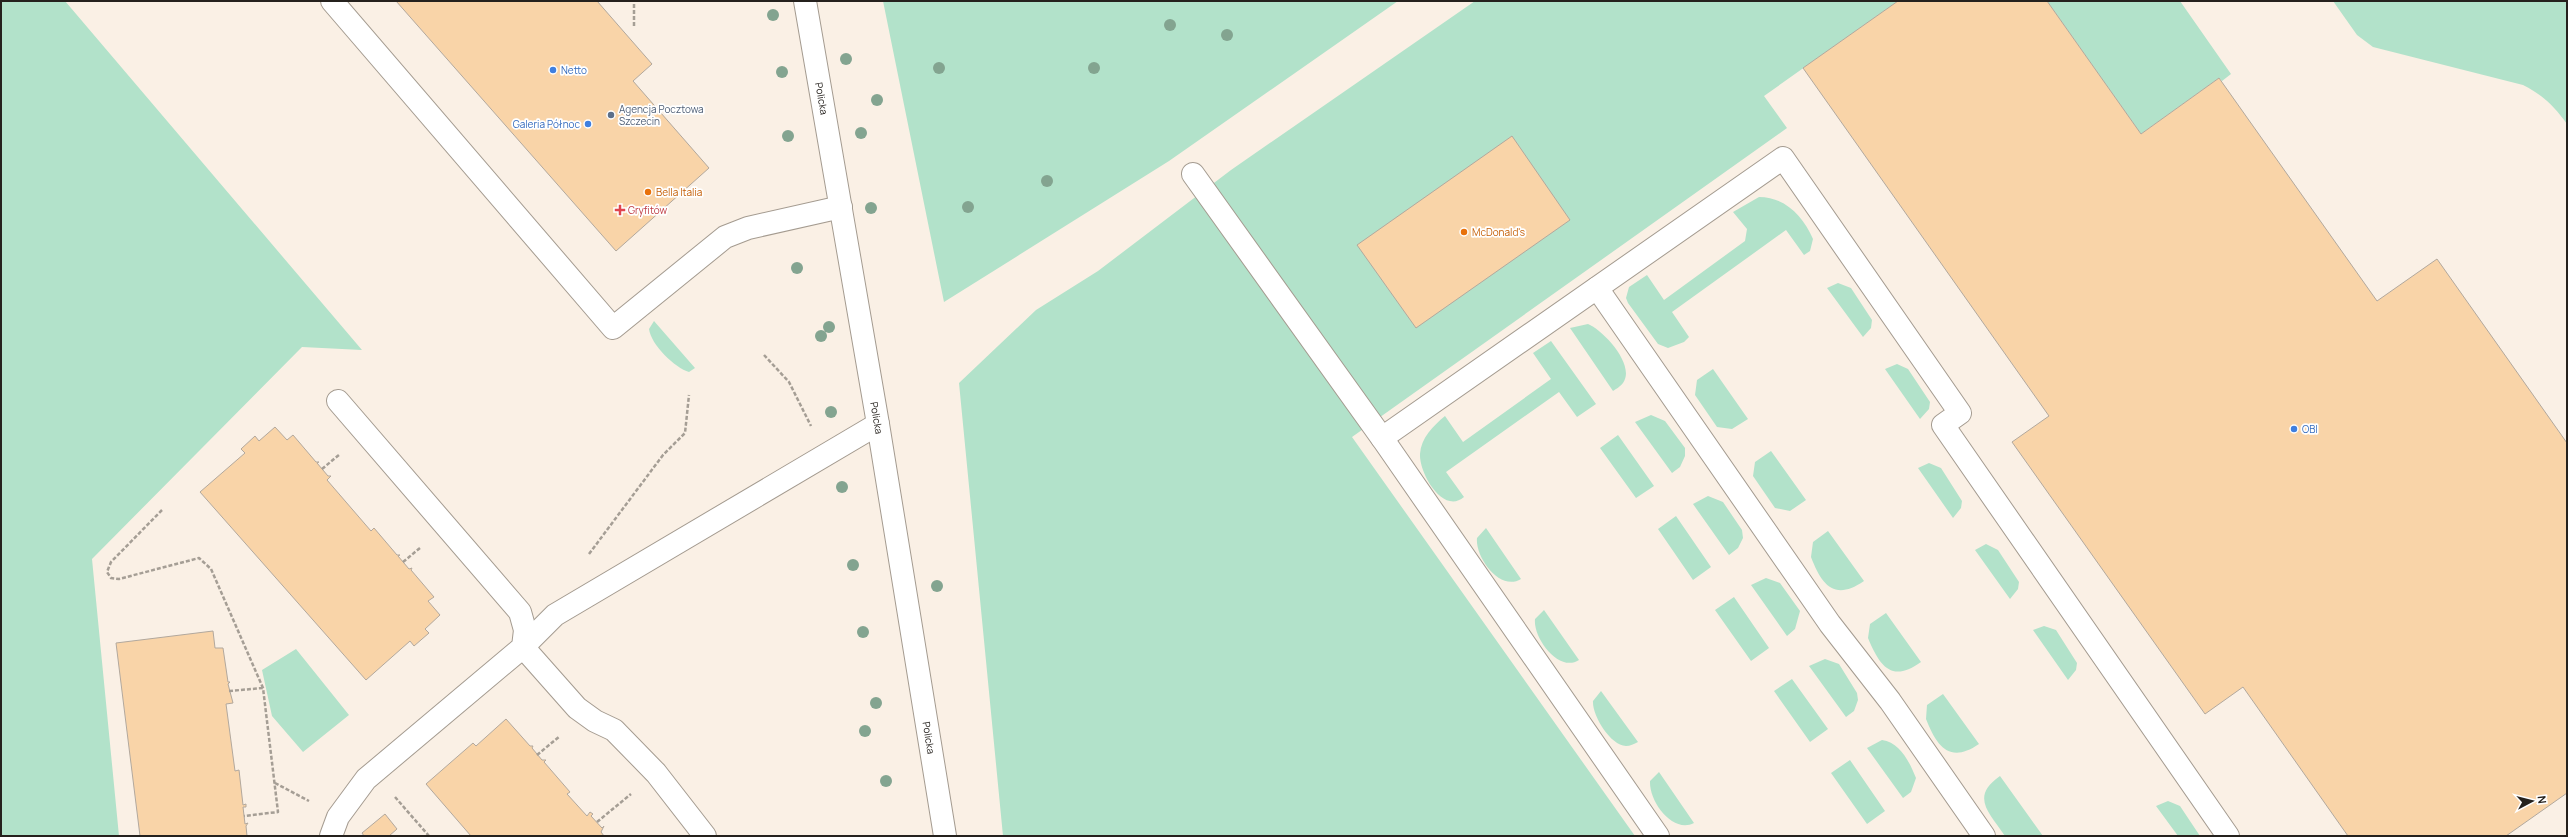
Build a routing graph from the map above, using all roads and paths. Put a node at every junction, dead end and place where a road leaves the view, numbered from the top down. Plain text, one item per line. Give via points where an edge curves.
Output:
1 (332, 1) edge
2 (634, 1) edge
3 (805, 1) edge
4 (634, 26) dead end
5 (1193, 174) dead end
6 (841, 208) junction
7 (1597, 288) junction
8 (764, 355) dead end
9 (689, 394) dead end
10 (338, 401) dead end
11 (878, 424) junction
12 (1382, 438) junction
13 (826, 455) junction
14 (162, 510) dead end
15 (588, 555) dead end
16 (523, 647) junction
17 (263, 688) junction
18 (229, 690) dead end
19 (374, 772) junction
20 (656, 773) junction
21 (274, 782) junction
22 (244, 816) dead end
23 (597, 822) dead end
24 (335, 827) edge
25 (429, 836) edge
26 (705, 836) edge
27 (945, 836) edge
28 (1658, 836) edge
29 (1984, 836) edge
30 (2228, 836) edge

1 - 6 street via 614,328 725,237 748,228
2 - 4 path
3 - 6 street, Policka
5 - 12 street
6 - 11 street, Policka
7 - 12 street
7 - 29 street via 1830,624 1890,701
7 - 30 street via 1783,158 1960,413 1942,425
8 - 13 path via 789,382
9 - 15 path via 685,433 663,455
10 - 16 street via 520,612 525,630
11 - 13 street
11 - 27 street, Policka
12 - 28 street
13 - 16 street via 555,615
14 - 17 path via 111,562 108,572 111,578 119,580 200,558 211,569
16 - 19 street
16 - 20 street via 577,708 614,730
17 - 18 path
17 - 21 path
19 - 24 street via 366,779
19 - 25 path
20 - 23 path
20 - 26 street
21 - 22 path via 278,812
21 - 24 path

